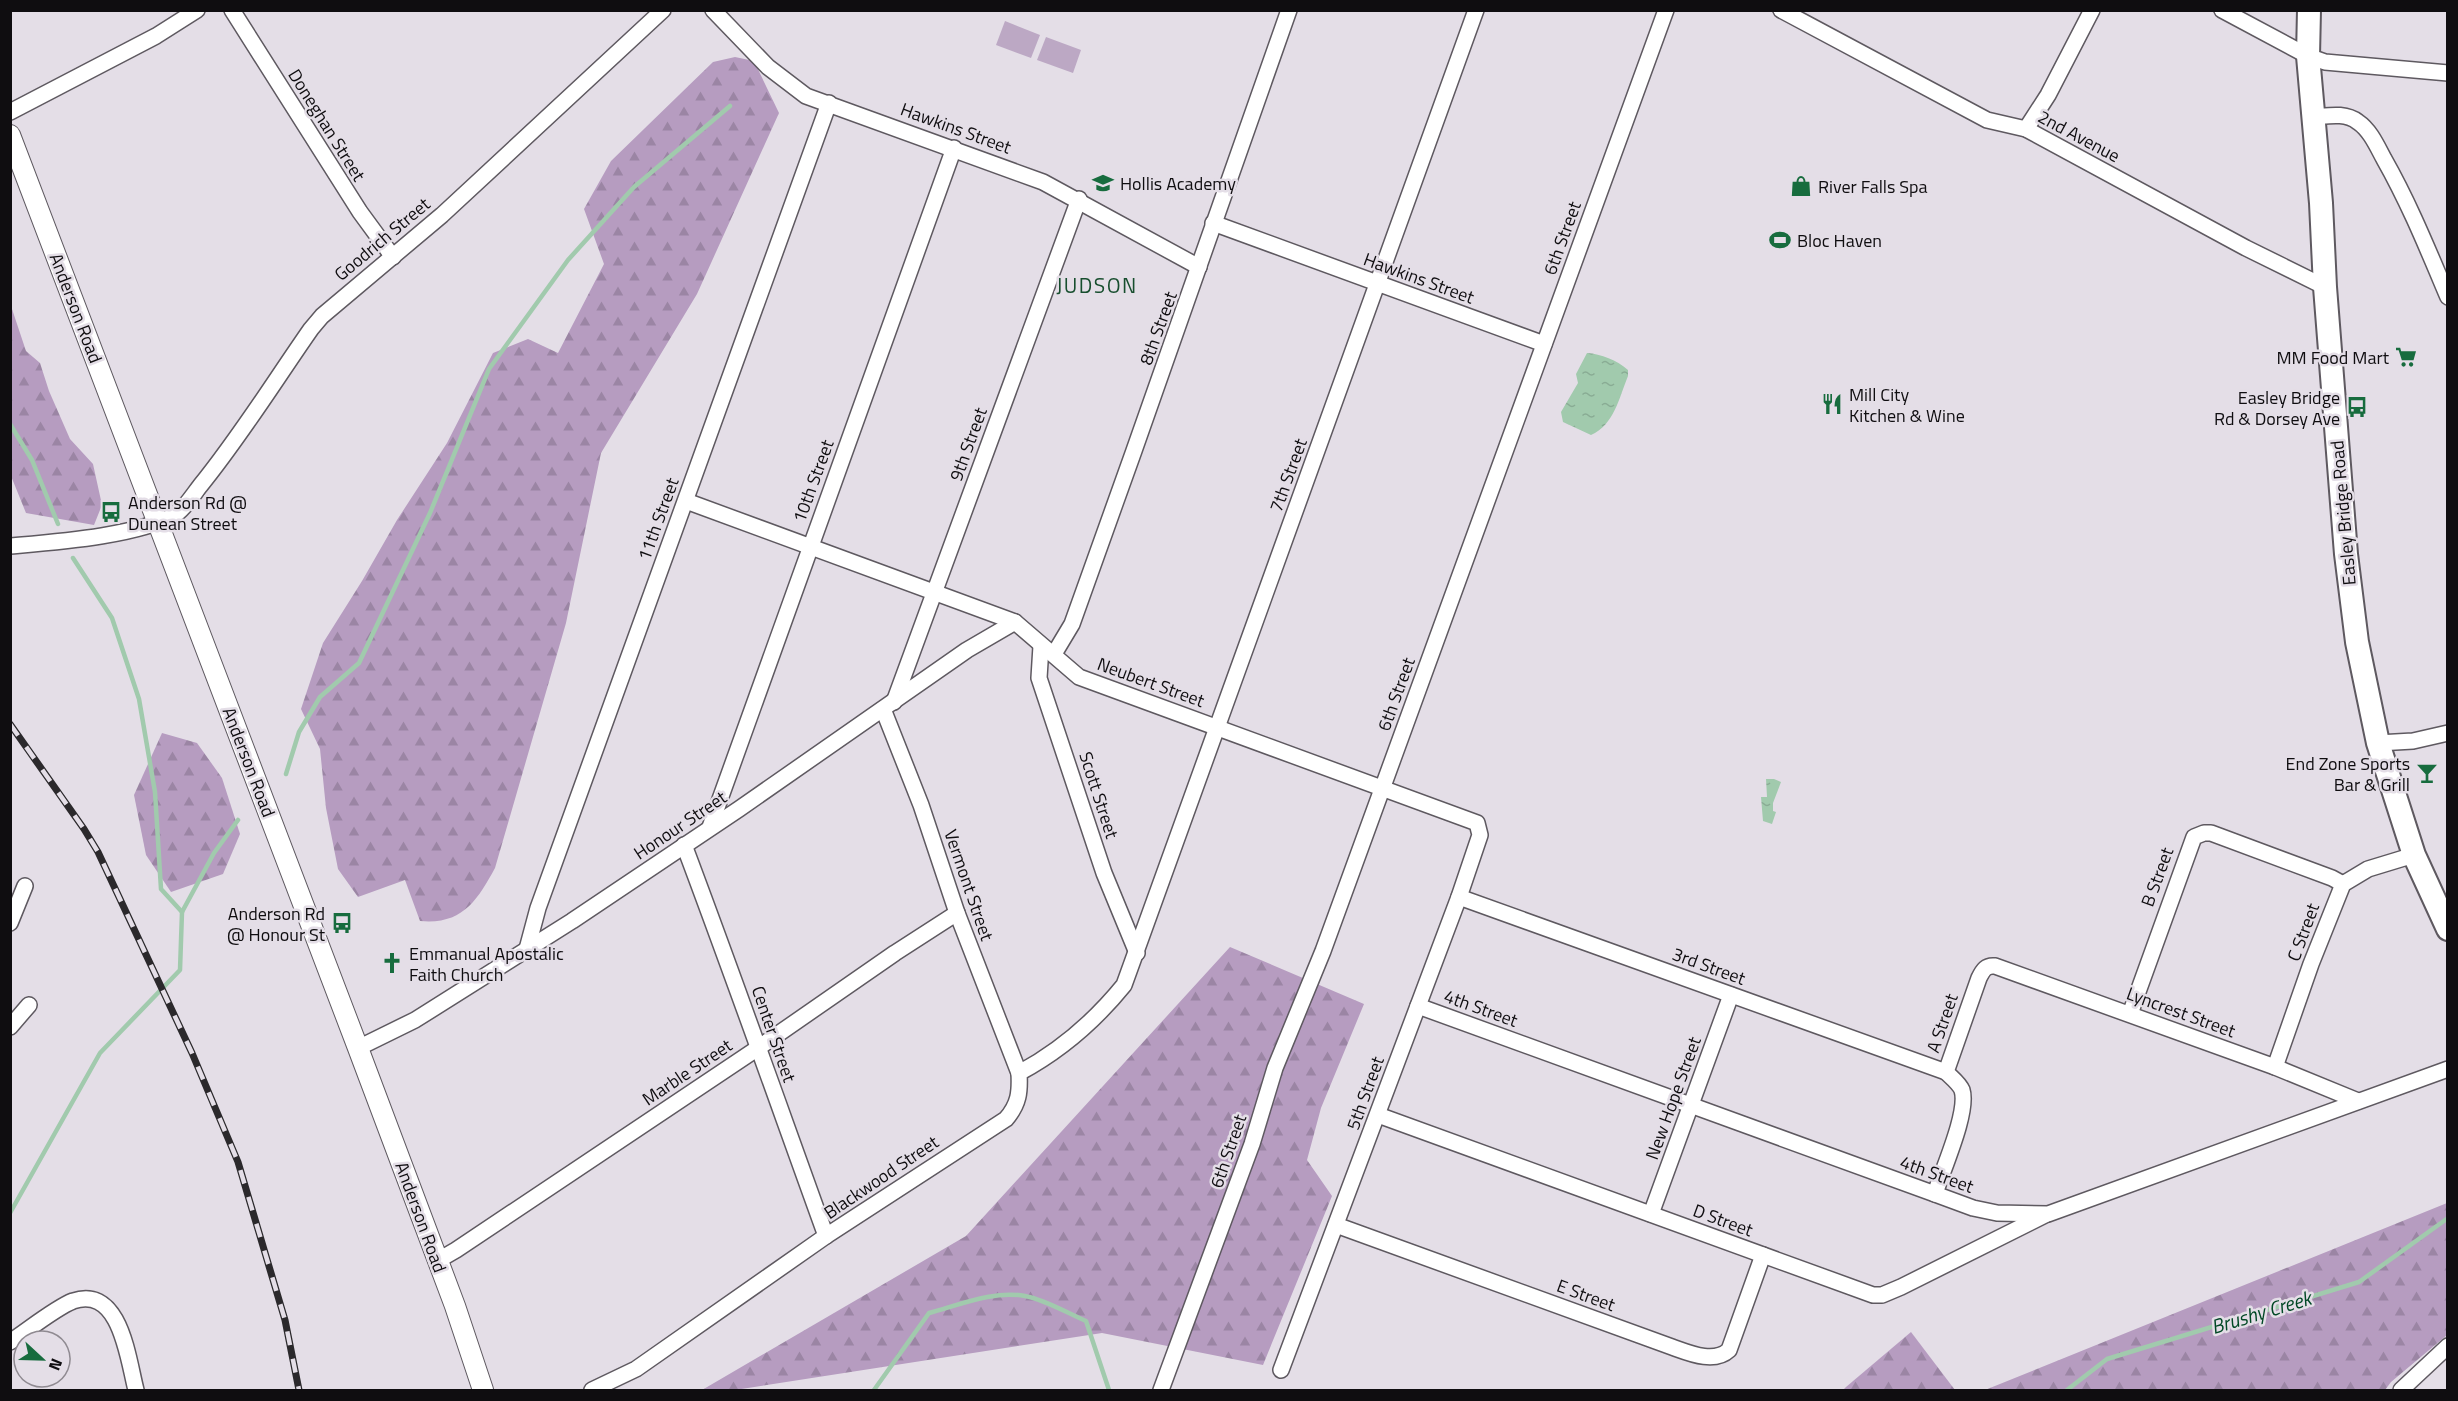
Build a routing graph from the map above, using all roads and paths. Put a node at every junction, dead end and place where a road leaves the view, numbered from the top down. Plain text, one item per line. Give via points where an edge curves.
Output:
1 (197, 10) edge
2 (232, 10) edge
3 (663, 10) edge
4 (713, 10) edge
5 (1289, 10) edge
6 (1476, 10) edge
7 (1666, 10) edge
8 (1780, 10) edge
9 (2092, 10) edge
10 (2222, 10) edge
11 (2309, 10) edge
12 (2308, 56) junction
13 (2448, 73) edge
14 (829, 103) junction
15 (10, 112) edge
16 (2313, 117) junction
17 (2025, 129) junction
18 (10, 135) edge
19 (954, 148) junction
20 (1079, 199) junction
21 (1213, 223) junction
22 (393, 257) junction
23 (1199, 267) junction
24 (1377, 284) junction
25 (2325, 287) junction
26 (2448, 297) edge
27 (1544, 344) junction
28 (686, 501) junction
29 (158, 523) junction
30 (10, 546) edge
31 (810, 546) junction
32 (934, 591) junction
33 (1015, 622) junction
34 (1047, 650) junction
35 (889, 706) junction
36 (1217, 728) junction
37 (2448, 733) edge
38 (2378, 743) junction
39 (1382, 788) junction
40 (710, 827) junction
41 (1479, 829) joint
42 (684, 845) junction
43 (2414, 855) junction
44 (2343, 884) junction
45 (26, 886) dead end
46 (1459, 897) junction
47 (957, 913) junction
48 (10, 922) edge
49 (2448, 929) edge
50 (527, 949) junction
51 (1137, 953) junction
52 (1989, 966) joint
53 (1731, 994) junction
54 (29, 1005) dead end
55 (1418, 1006) junction
56 (2130, 1014) junction
57 (10, 1027) edge
58 (358, 1048) junction
59 (758, 1048) junction
60 (2275, 1067) junction
61 (2448, 1070) edge
62 (1018, 1072) junction
63 (1946, 1072) junction
64 (2358, 1101) junction
65 (1690, 1106) junction
66 (1378, 1115) junction
67 (1935, 1194) junction
68 (1651, 1214) junction
69 (2048, 1214) junction
70 (1336, 1225) junction
71 (826, 1236) junction
72 (1763, 1255) junction
73 (437, 1261) junction
74 (10, 1342) edge
75 (2448, 1346) edge
76 (1281, 1370) dead end
77 (136, 1390) edge
78 (483, 1390) edge
79 (592, 1390) edge
80 (1161, 1390) edge
81 (2401, 1390) edge

1 - 15 street via 156,36
2 - 22 street, Doneghan Street via 360,213
3 - 22 street, Goodrich Street
4 - 14 street, Hawkins Street via 784,81 806,96
5 - 21 street, 8th Street
6 - 24 street, 7th Street
7 - 27 street, 6th Street
8 - 17 street, 2nd Avenue via 1987,120
9 - 17 street via 2048,95
10 - 12 street
11 - 12 highway, Easley Bridge Road
12 - 13 street via 2325,62
12 - 16 highway, Easley Bridge Road
14 - 19 street, Hawkins Street
14 - 28 street, 11th Street
16 - 25 highway, Easley Bridge Road
16 - 26 street via 2340,115 2363,126 2412,212
17 - 25 street, 2nd Avenue
18 - 29 main road, Anderson Road
19 - 20 street, Hawkins Street
19 - 31 street, 10th Street
20 - 23 street, Hawkins Street
20 - 32 street, 9th Street
21 - 23 street, 8th Street
21 - 24 street, Hawkins Street
22 - 29 street, Goodrich Street via 310,329 216,466 178,513
23 - 34 street, 8th Street via 1072,624
24 - 27 street, Hawkins Street
24 - 36 street, 7th Street
25 - 38 highway, Easley Bridge Road via 2350,591
27 - 39 street, 6th Street
28 - 31 street, Neubert Street
28 - 50 street, 11th Street via 538,908
29 - 30 street
29 - 58 main road, Anderson Road
31 - 32 street, Neubert Street
31 - 40 street, 10th Street
32 - 33 street, Neubert Street
32 - 35 street, 9th Street
33 - 34 street, Neubert Street
33 - 35 street, Honour Street
34 - 36 street, Neubert Street via 1079,677
34 - 51 street, Scott Street via 1039,678 1104,873
35 - 40 street, Honour Street
35 - 47 street, Vermont Street
36 - 39 street, Neubert Street
36 - 51 street, 7th Street
37 - 38 street
38 - 43 highway, Easley Bridge Road
39 - 41 street, Neubert Street via 1470,820
39 - 80 street, 6th Street via 1323,951 1275,1068 1252,1144
40 - 42 street, Honour Street
41 - 46 street, 5th Street
42 - 50 street, Honour Street
42 - 59 street, Center Street
43 - 44 street via 2368,869
43 - 49 highway, Easley Bridge Road
44 - 56 street, B Street via 2211,833 2194,837
44 - 60 street, C Street
45 - 48 street
46 - 53 street, 3rd Street
46 - 55 street, 5th Street
47 - 59 street, Marble Street
47 - 62 street, Vermont Street
50 - 58 street, Honour Street via 415,1020
51 - 62 street via 1128,977 1105,1009 1065,1044
52 - 56 street, Lyncrest Street
52 - 63 street, A Street via 1979,978
53 - 63 street, 3rd Street
53 - 65 street, New Hope Street
54 - 57 street
55 - 65 street, 4th Street
55 - 66 street, 5th Street
56 - 60 street, Lyncrest Street
58 - 73 main road, Anderson Road
59 - 71 street, Center Street
59 - 73 street, Marble Street
60 - 64 street, Lyncrest Street
61 - 64 street, 4th Street
62 - 71 street, Blackwood Street via 1019,1097 1006,1119
63 - 67 street, A Street via 1962,1091 1963,1111
64 - 69 street, 4th Street
65 - 67 street, 4th Street
65 - 68 street, New Hope Street
66 - 68 street, D Street
66 - 70 street, 5th Street
67 - 69 street, 4th Street via 1997,1213
68 - 72 street, D Street
69 - 72 street, D Street via 1882,1295
70 - 72 street, E Street via 1672,1347 1718,1357 1729,1350
70 - 76 street, 5th Street
71 - 79 street, Blackwood Street via 636,1369
73 - 78 main road, Anderson Road
74 - 77 street via 73,1301 104,1304 119,1325
75 - 81 street

